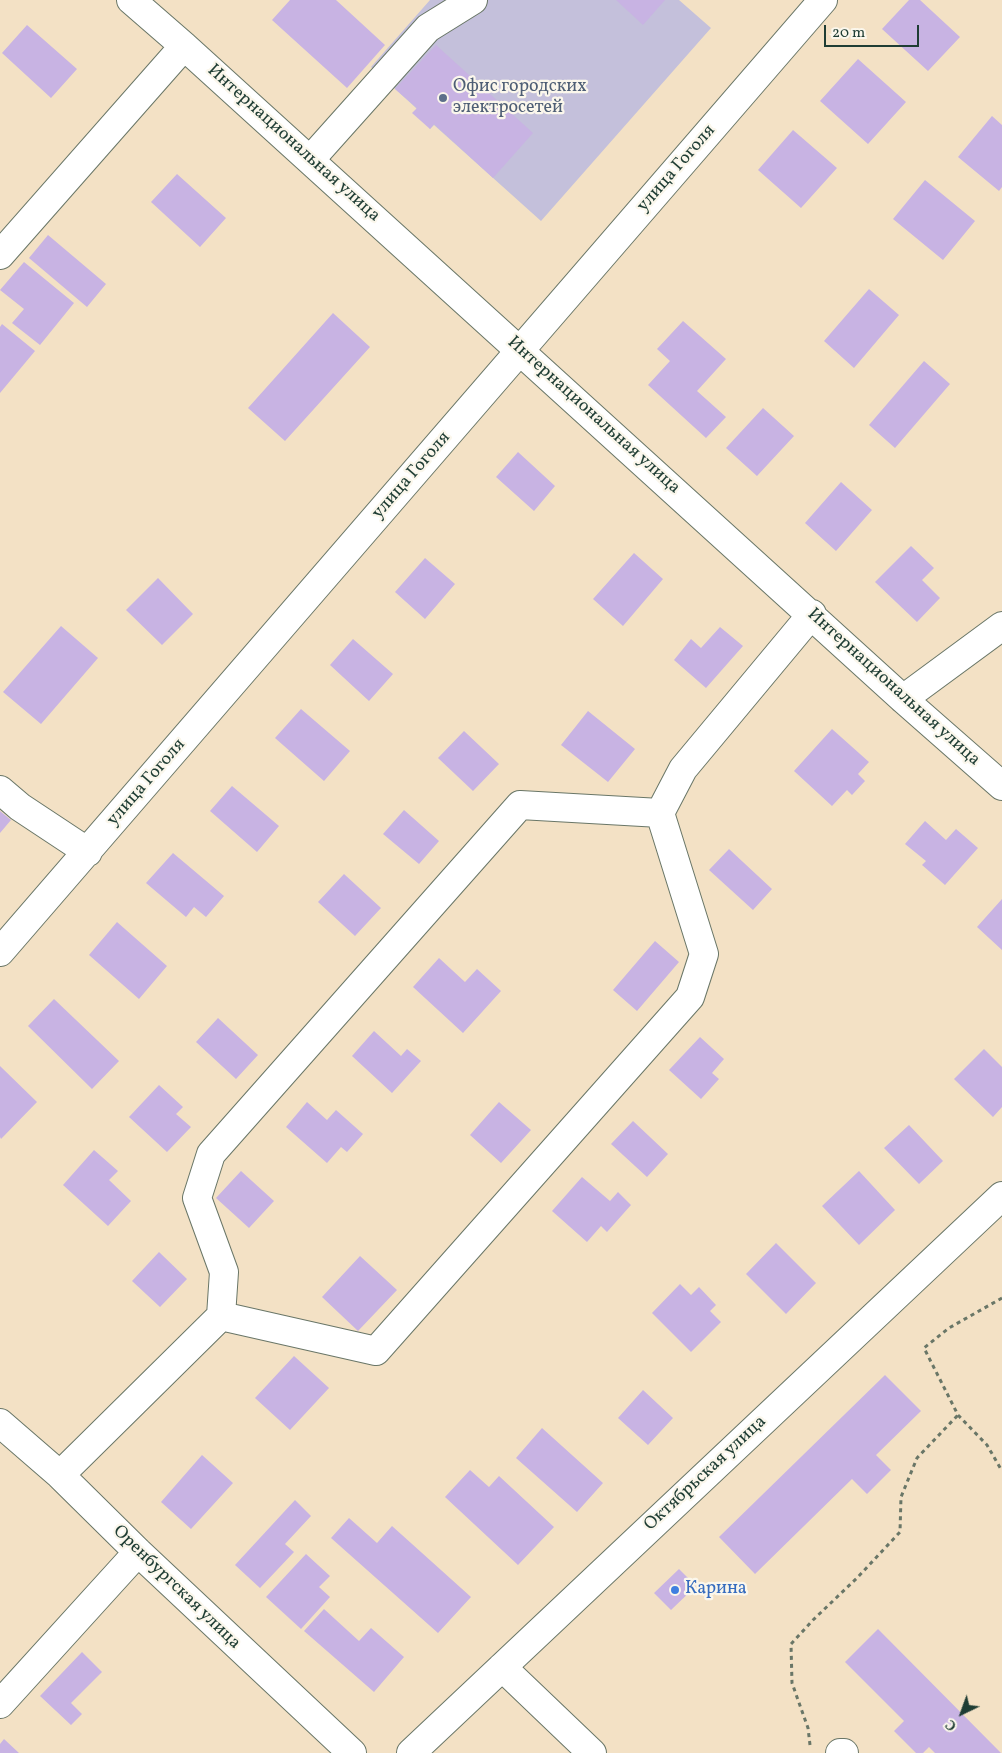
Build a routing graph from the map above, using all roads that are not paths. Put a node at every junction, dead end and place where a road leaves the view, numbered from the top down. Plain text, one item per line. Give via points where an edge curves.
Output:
1 (130, 0) edge
2 (472, 0) edge
3 (824, 0) edge
4 (184, 46) junction
5 (310, 160) junction
6 (0, 255) edge
7 (520, 350) junction
8 (812, 614) junction
9 (1002, 626) edge
10 (903, 699) junction
11 (1002, 786) edge
12 (0, 790) edge
13 (660, 813) junction
14 (88, 852) junction
15 (0, 952) edge
16 (1002, 1196) edge
17 (221, 1316) junction
18 (0, 1424) edge
19 (60, 1475) junction
20 (138, 1552) junction
21 (502, 1667) junction
22 (0, 1704) edge
23 (352, 1753) edge
24 (411, 1753) edge
25 (592, 1753) edge

1 - 4 street, Интернациональная улица
2 - 5 street via 428,28
3 - 7 street, улица Гоголя
4 - 5 street, Интернациональная улица
4 - 6 street
5 - 7 street, Интернациональная улица
7 - 8 street, Интернациональная улица
7 - 14 street, улица Гоголя
8 - 10 street, Интернациональная улица
8 - 13 street via 683,769
9 - 10 street
10 - 11 street, Интернациональная улица
12 - 14 street
13 - 17 street via 520,804 211,1154 197,1198 224,1272
13 - 17 street via 704,954 690,997 376,1351
14 - 15 street, улица Гоголя
16 - 21 street, Октябрьская улица
17 - 19 street
18 - 19 street, Оренбургская улица
19 - 20 street, Оренбургская улица
20 - 22 street
20 - 23 street, Оренбургская улица
21 - 24 street, Октябрьская улица
21 - 25 street

